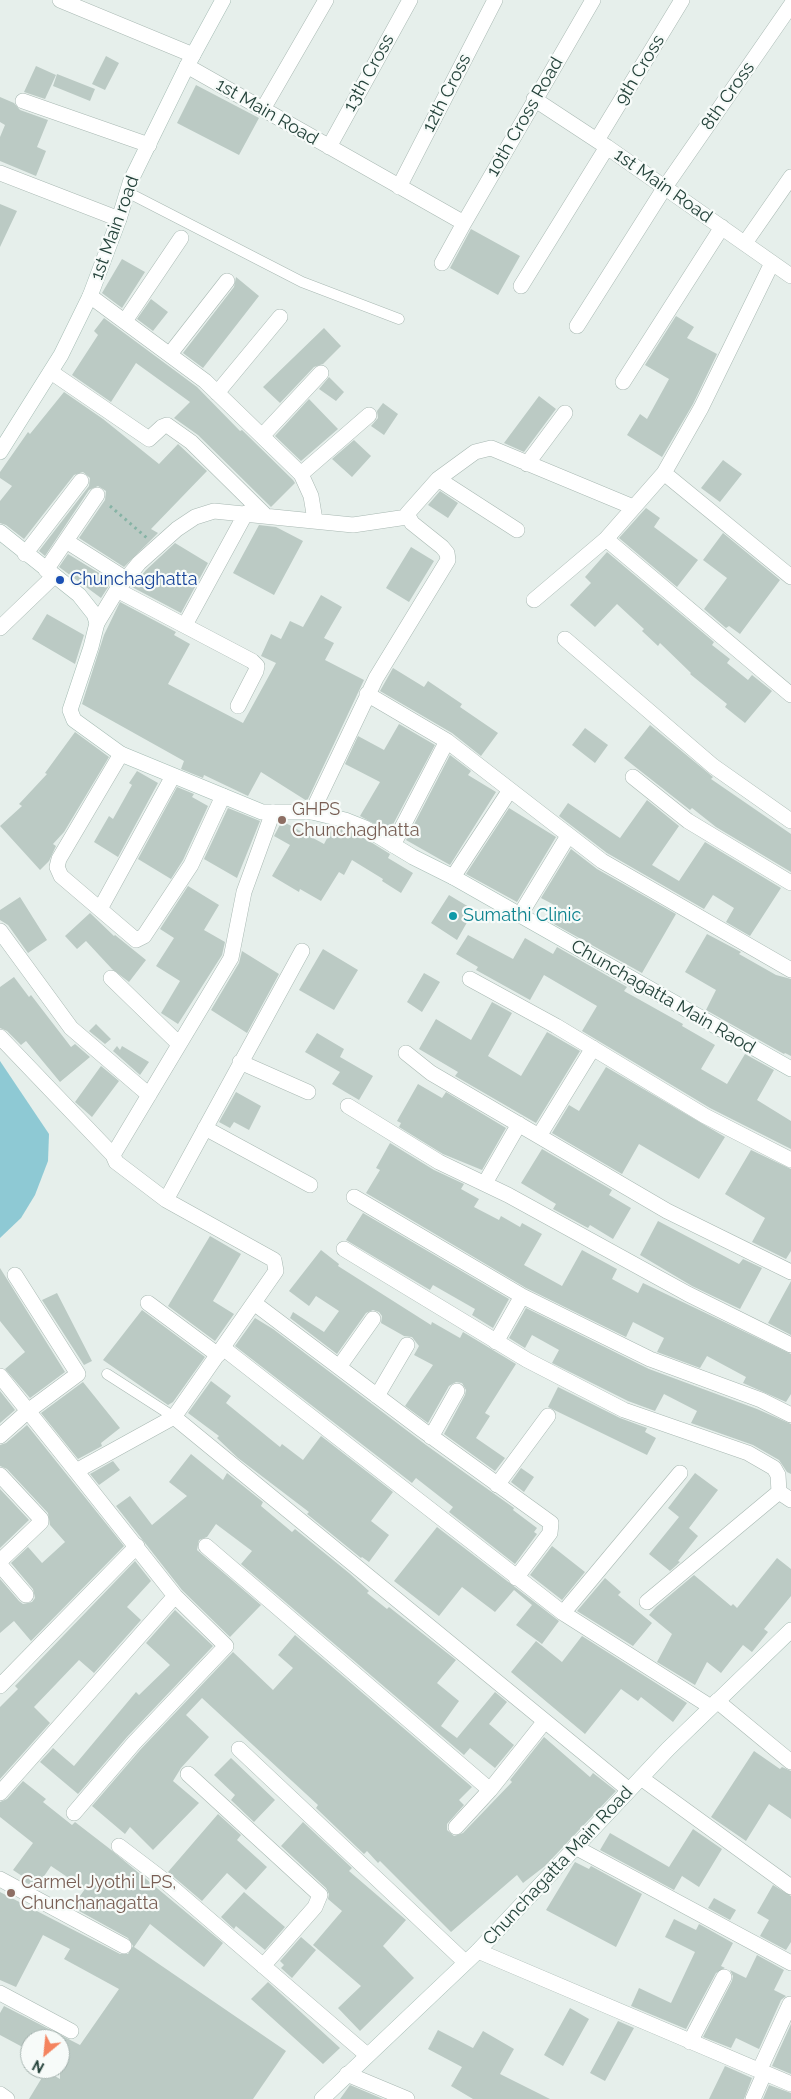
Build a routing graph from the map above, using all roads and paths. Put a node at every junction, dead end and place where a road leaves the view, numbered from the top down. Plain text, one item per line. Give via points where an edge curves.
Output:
1 (60, 0) edge
2 (223, 0) edge
3 (326, 0) edge
4 (410, 0) edge
5 (494, 0) edge
6 (592, 0) edge
7 (682, 0) edge
8 (791, 5) edge
9 (94, 6) edge
10 (190, 60) junction
11 (534, 99) junction
12 (23, 101) dead end
13 (263, 110) junction
14 (602, 143) junction
15 (149, 145) junction
16 (329, 147) junction
17 (0, 173) edge
18 (791, 177) edge
19 (399, 187) junction
20 (665, 187) junction
21 (127, 192) junction
22 (119, 219) junction
23 (458, 219) junction
24 (722, 227) junction
25 (181, 238) dead end
26 (744, 243) junction
27 (442, 263) dead end
28 (772, 263) junction
29 (791, 276) edge
30 (226, 281) dead end
31 (521, 286) dead end
32 (90, 296) junction
33 (280, 317) dead end
34 (399, 319) dead end
35 (125, 321) junction
36 (577, 326) dead end
37 (170, 354) junction
38 (51, 372) junction
39 (321, 373) dead end
40 (623, 382) dead end
41 (217, 393) junction
42 (565, 413) dead end
43 (369, 415) dead end
44 (262, 436) junction
45 (0, 452) edge
46 (527, 464) junction
47 (664, 473) junction
48 (300, 474) junction
49 (438, 479) junction
50 (81, 481) dead end
51 (97, 495) dead end
52 (110, 506) dead end
53 (633, 507) junction
54 (246, 513) junction
55 (264, 514) junction
56 (407, 517) junction
57 (315, 520) junction
58 (517, 530) dead end
59 (1, 536) edge
60 (606, 539) junction
61 (66, 541) junction
62 (157, 546) junction
63 (25, 554) junction
64 (50, 573) junction
65 (791, 577) edge
66 (122, 585) junction
67 (534, 600) dead end
68 (97, 623) junction
69 (185, 625) junction
70 (0, 628) edge
71 (565, 639) dead end
72 (367, 694) junction
73 (791, 695) edge
74 (238, 706) dead end
75 (447, 741) junction
76 (120, 754) junction
77 (174, 776) junction
78 (634, 777) dead end
79 (510, 790) junction
80 (222, 796) junction
81 (273, 812) junction
82 (312, 812) junction
83 (791, 821) edge
84 (568, 836) junction
85 (393, 845) junction
86 (453, 877) junction
87 (791, 884) edge
88 (100, 910) junction
89 (520, 915) junction
90 (0, 930) edge
91 (302, 951) dead end
92 (791, 970) edge
93 (111, 978) dead end
94 (470, 979) dead end
95 (0, 1037) edge
96 (179, 1044) junction
97 (593, 1048) junction
98 (406, 1053) dead end
99 (240, 1062) junction
100 (791, 1068) edge
101 (308, 1092) dead end
102 (149, 1095) junction
103 (348, 1106) dead end
104 (519, 1124) junction
105 (205, 1128) junction
106 (539, 1136) junction
107 (113, 1155) junction
108 (791, 1160) edge
109 (485, 1183) junction
110 (310, 1185) dead end
111 (354, 1197) dead end
112 (166, 1200) junction
113 (344, 1248) dead end
114 (791, 1272) edge
115 (15, 1275) dead end
116 (522, 1296) junction
117 (148, 1303) dead end
118 (254, 1303) junction
119 (373, 1319) dead end
120 (496, 1342) junction
121 (407, 1345) dead end
122 (791, 1345) edge
123 (220, 1351) junction
124 (339, 1367) junction
125 (107, 1374) dead end
126 (0, 1376) edge
127 (457, 1390) dead end
128 (377, 1396) junction
129 (28, 1411) junction
130 (791, 1415) edge
131 (548, 1416) dead end
132 (174, 1417) junction
133 (0, 1436) edge
134 (431, 1437) junction
135 (76, 1471) junction
136 (680, 1473) dead end
137 (0, 1475) edge
138 (497, 1485) junction
139 (785, 1496) edge
140 (137, 1546) junction
141 (206, 1546) dead end
142 (0, 1563) edge
143 (516, 1578) junction
144 (26, 1594) dead end
145 (175, 1596) junction
146 (647, 1602) dead end
147 (563, 1613) junction
148 (791, 1630) edge
149 (0, 1686) edge
150 (714, 1704) junction
151 (545, 1721) junction
152 (239, 1749) dead end
153 (788, 1755) edge
154 (188, 1774) dead end
155 (641, 1778) junction
156 (490, 1790) junction
157 (629, 1790) junction
158 (0, 1793) edge
159 (74, 1813) dead end
160 (456, 1827) dead end
161 (119, 1846) dead end
162 (575, 1847) junction
163 (0, 1879) edge
164 (791, 1887) edge
165 (124, 1946) dead end
166 (478, 1951) junction
167 (464, 1962) junction
168 (791, 1963) edge
169 (264, 1966) junction
170 (724, 1977) dead end
171 (0, 1993) edge
172 (790, 2004) dead end
173 (71, 2031) dead end
174 (690, 2042) junction
175 (367, 2055) junction
176 (762, 2072) junction
177 (348, 2074) junction
178 (791, 2084) edge
179 (0, 2094) edge
180 (6, 2099) edge
181 (322, 2099) edge
182 (408, 2099) edge
183 (753, 2099) edge

1 - 9 street, 1st Main Road
2 - 10 street, 1st Main road
3 - 13 street
4 - 16 street, 13th Cross
5 - 19 street, 12th Cross
6 - 11 street, 10th Cross Road
7 - 14 street, 9th Cross
8 - 20 street, 8th Cross
9 - 10 street, 1st Main Road
10 - 13 street, 1st Main Road
10 - 15 street, 1st Main road
11 - 14 street, 1st Main Road
11 - 23 street, 10th Cross Road
12 - 15 street
13 - 16 street, 1st Main Road
14 - 20 street, 1st Main Road
14 - 31 street, 9th Cross
15 - 21 street, 1st Main road
16 - 19 street, 1st Main Road
17 - 22 street, 1st Main Road
18 - 26 street
19 - 23 street, 1st Main Road
20 - 24 street, 1st Main Road
20 - 36 street, 8th Cross
21 - 22 street, 1st Main road
21 - 34 lane via 302,282
22 - 32 street, 1st Main road
23 - 27 street, 10th Cross Road
24 - 26 street, 1st Main Road
24 - 40 street
25 - 35 street
26 - 28 street, 1st Main Road
28 - 29 street, 1st Main Road
28 - 47 street via 701,408
30 - 37 street
32 - 35 street
32 - 38 street, 1st Main road
33 - 41 street
35 - 37 street
37 - 41 street
38 - 45 street, 1st Main road
38 - 55 street via 149,439 167,425 191,442
39 - 44 street
41 - 44 street
42 - 46 street
43 - 48 street
44 - 48 street
46 - 49 street via 491,448 483,448
46 - 53 street
47 - 53 street
47 - 65 street
48 - 57 street via 311,496
49 - 56 street
49 - 58 street
50 - 63 street
51 - 61 street
52 - 62 path
53 - 60 street
54 - 55 street, Chunchagatta Main Raod
54 - 62 street, Chunchagatta Main Raod via 214,511 195,517
54 - 69 street
55 - 57 street, Chunchagatta Main Raod
56 - 57 street, Chunchagatta Main Raod via 353,525
56 - 72 street via 442,547 448,560
59 - 63 street
60 - 67 street
60 - 73 street
61 - 64 street
61 - 66 street
62 - 66 street, Chunchagatta Main Raod via 139,562
63 - 64 street
64 - 68 street via 78,595 94,614
64 - 70 street
66 - 68 street, Chunchagatta Main Raod
66 - 69 street
68 - 76 street, Chunchagatta Main Raod via 70,710 74,720
69 - 74 street via 257,666
71 - 83 street via 714,766
72 - 75 street
72 - 82 street
75 - 79 street
75 - 85 street
76 - 77 street, Chunchagatta Main Raod
76 - 88 street via 57,867 61,876
77 - 80 street, Chunchagatta Main Raod
77 - 88 street
78 - 87 street via 688,822
79 - 84 street
79 - 86 street
80 - 81 street, Chunchagatta Main Raod via 262,812
80 - 88 street via 191,865 144,936 136,940
81 - 82 street, Chunchagatta Main Raod
81 - 96 street via 244,892 231,958
82 - 85 street, Chunchagatta Main Raod via 365,828
84 - 89 street
84 - 92 street via 602,861
85 - 86 street, Chunchagatta Main Raod
86 - 89 street, Chunchagatta Main Raod
89 - 100 street, Chunchagatta Main Raod
90 - 102 street via 71,1028
91 - 99 street
93 - 96 street
94 - 97 street
95 - 107 street
96 - 102 street
97 - 106 street
97 - 108 street via 705,1116
98 - 104 street via 431,1073
99 - 101 street
99 - 105 street
102 - 107 street
103 - 109 street via 439,1162
104 - 106 street
104 - 109 street
105 - 110 street
105 - 112 street
106 - 114 street via 667,1211
107 - 112 street via 116,1162
109 - 122 street via 688,1294
111 - 116 street
112 - 118 street via 274,1260 276,1272
113 - 120 street
115 - 129 street via 78,1374
116 - 120 street
116 - 130 street via 650,1359 761,1400
117 - 123 street
118 - 123 street
118 - 124 street
119 - 124 street
120 - 139 street via 624,1410 748,1453 774,1468
121 - 128 street
123 - 132 street
123 - 143 street
124 - 128 street
125 - 132 lane
126 - 129 street
127 - 134 street
128 - 134 street
129 - 133 street
129 - 135 street
131 - 138 street
132 - 135 street
132 - 151 street
134 - 138 street
135 - 140 street
136 - 147 street
137 - 142 street via 41,1519
138 - 143 street via 550,1523 552,1528
139 - 146 street
140 - 145 street
140 - 149 street
141 - 156 street
142 - 144 street
143 - 147 street
145 - 158 street
145 - 159 street via 226,1646 134,1743
147 - 150 street
148 - 150 street, Chunchagatta Main Road
150 - 153 street
150 - 155 street, Chunchagatta Main Road
151 - 156 street
151 - 157 street
152 - 167 street
154 - 169 street via 320,1895 315,1907
155 - 157 street, Chunchagatta Main Road
155 - 164 street
156 - 160 street
157 - 162 street, Chunchagatta Main Road
161 - 169 street
162 - 166 street, Chunchagatta Main Road
162 - 168 street
163 - 165 street
166 - 167 street, Chunchagatta Main Road
166 - 174 street
167 - 175 street, Chunchagatta Main Road
169 - 175 street
170 - 174 street
171 - 173 street
172 - 176 street
174 - 176 street
175 - 177 street, Chunchagatta Main Road
176 - 178 street
176 - 183 street
177 - 181 street, Chunchagatta Main Road
177 - 182 street
179 - 180 street

